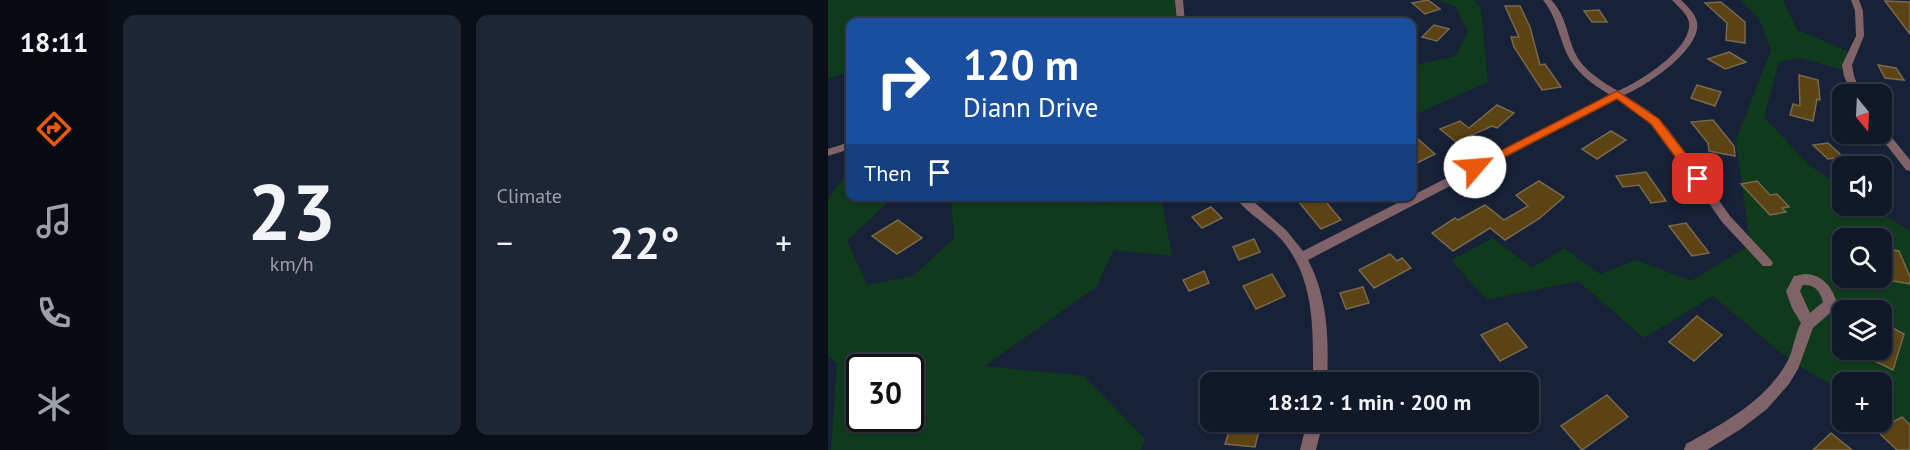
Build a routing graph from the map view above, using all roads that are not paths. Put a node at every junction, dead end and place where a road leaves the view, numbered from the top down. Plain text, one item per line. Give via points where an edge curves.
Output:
1 (1179, 0) edge
2 (1547, 0) edge
3 (1676, 0) edge
4 (1855, 0) edge
5 (1181, 18) edge
6 (1853, 84) edge
7 (1617, 95) junction
8 (1891, 144) edge
9 (846, 146) edge
10 (828, 153) edge
11 (1910, 167) edge
12 (1416, 198) edge
13 (1245, 201) edge
14 (1411, 201) edge
15 (1300, 258) junction
16 (1767, 263) dead end
17 (1809, 323) dead end
18 (1320, 372) edge
19 (1312, 432) edge
20 (1308, 450) edge
21 (1692, 450) edge

1 - 5 street
2 - 7 street via 1558,12 1573,58 1590,78
3 - 7 street via 1687,10 1694,29 1657,73
4 - 6 street via 1860,36 1847,65
7 - 12 street
7 - 16 street via 1664,131 1726,219
8 - 11 street
9 - 10 street
13 - 15 street via 1284,236
14 - 15 street
15 - 18 street via 1317,305
17 - 21 street via 1794,363 1775,392 1747,417
19 - 20 street

